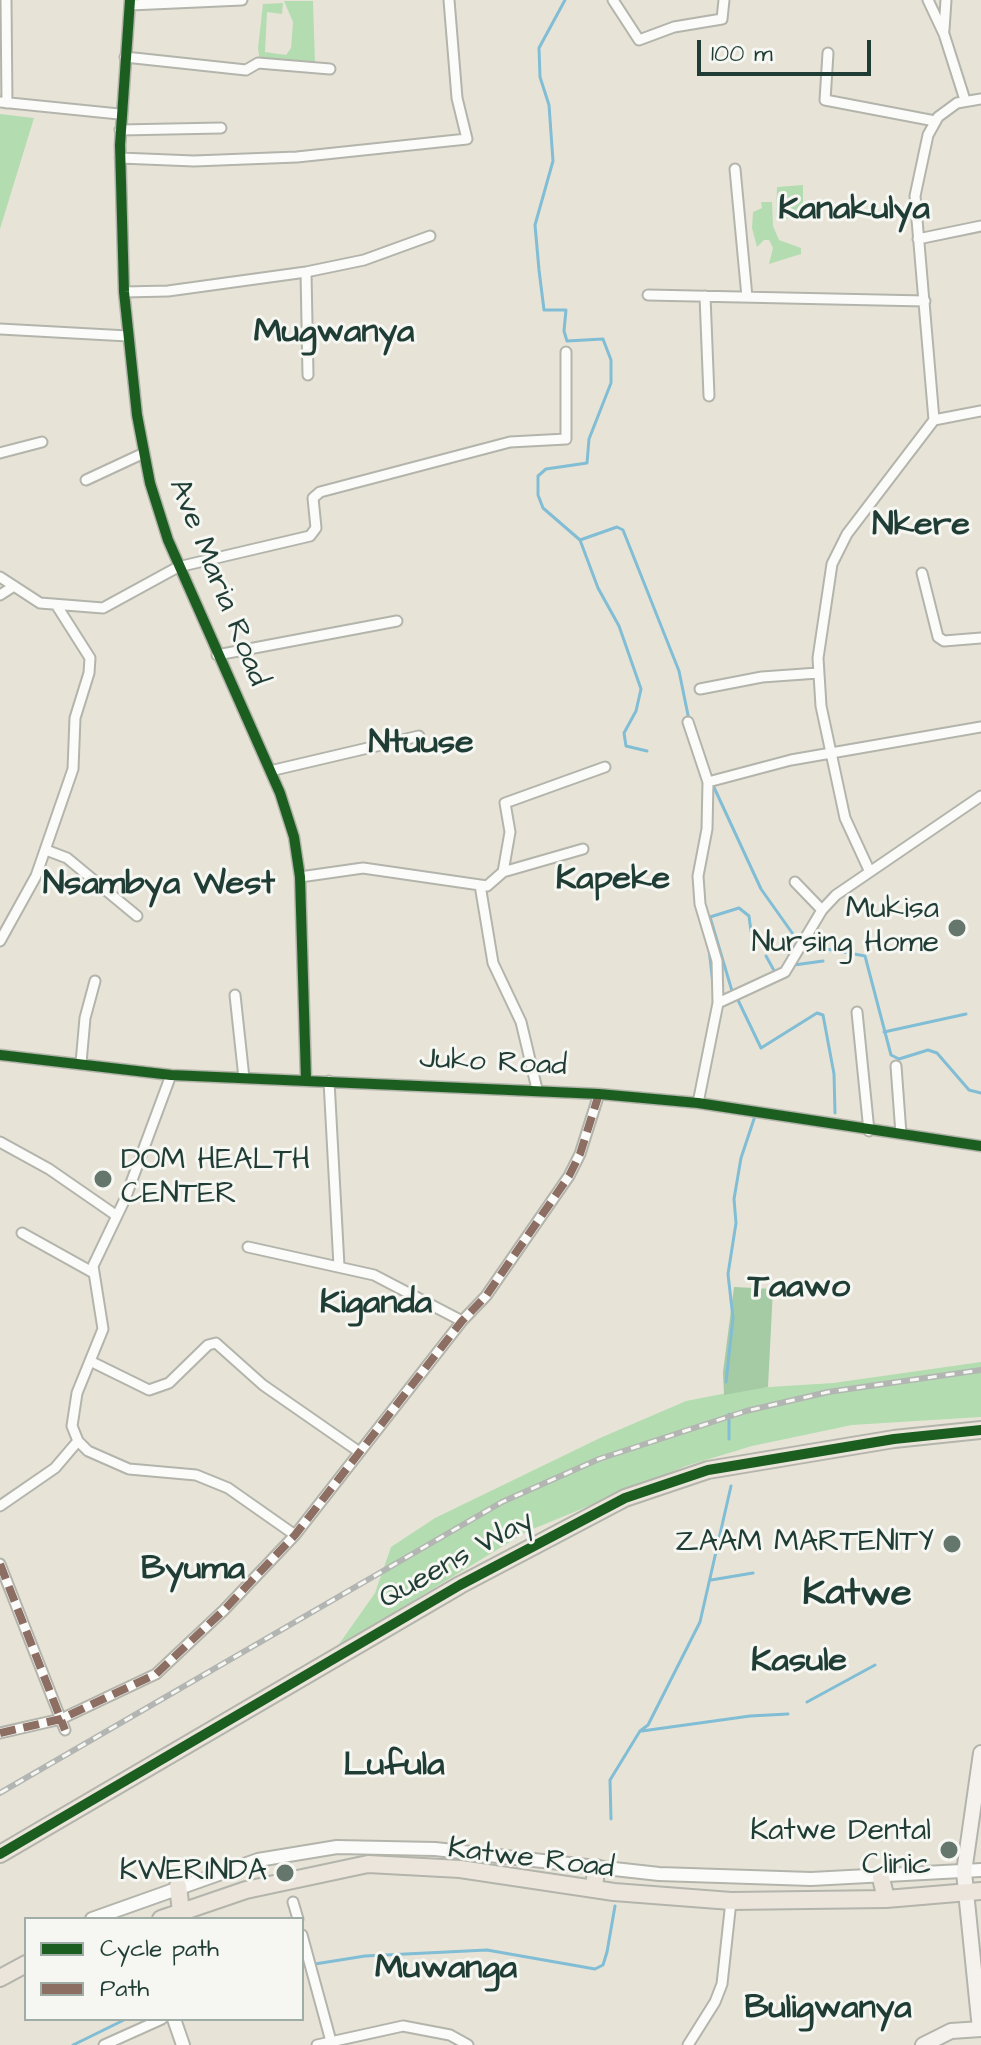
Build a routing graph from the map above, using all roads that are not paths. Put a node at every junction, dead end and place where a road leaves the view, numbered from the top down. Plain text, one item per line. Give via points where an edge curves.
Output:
1 (6, 0) edge
2 (242, 0) edge
3 (449, 0) edge
4 (613, 0) edge
5 (724, 0) edge
6 (928, 0) edge
7 (946, 0) edge
8 (130, 3) edge
9 (944, 34) junction
10 (828, 53) dead end
11 (125, 57) junction
12 (330, 69) dead end
13 (981, 99) edge
14 (965, 100) junction
15 (3, 102) edge
16 (119, 114) junction
17 (935, 121) junction
18 (221, 128) dead end
19 (120, 130) junction
20 (120, 158) junction
21 (735, 169) dead end
22 (981, 226) edge
23 (430, 236) dead end
24 (918, 239) junction
25 (306, 272) junction
26 (124, 292) junction
27 (648, 295) dead end
28 (705, 296) junction
29 (747, 297) junction
30 (925, 301) junction
31 (0, 329) edge
32 (128, 336) junction
33 (566, 352) dead end
34 (308, 375) dead end
35 (709, 396) dead end
36 (981, 411) edge
37 (934, 420) junction
38 (42, 442) dead end
39 (0, 453) edge
40 (144, 453) junction
41 (86, 480) dead end
42 (178, 567) junction
43 (922, 573) dead end
44 (0, 577) edge
45 (14, 586) junction
46 (0, 595) edge
47 (57, 606) junction
48 (397, 621) dead end
49 (981, 638) edge
50 (217, 655) junction
51 (818, 673) junction
52 (700, 689) dead end
53 (688, 722) dead end
54 (981, 727) edge
55 (419, 736) dead end
56 (831, 754) junction
57 (605, 767) dead end
58 (270, 771) junction
59 (708, 782) junction
60 (981, 796) edge
61 (583, 849) dead end
62 (46, 850) junction
63 (869, 870) junction
64 (503, 872) junction
65 (300, 877) junction
66 (795, 882) dead end
67 (480, 885) junction
68 (822, 910) junction
69 (137, 916) dead end
70 (0, 941) edge
71 (95, 981) dead end
72 (235, 995) dead end
73 (718, 1003) junction
74 (857, 1012) dead end
75 (0, 1055) edge
76 (81, 1063) junction
77 (896, 1066) dead end
78 (171, 1075) junction
79 (244, 1078) junction
80 (306, 1079) junction
81 (329, 1081) junction
82 (537, 1089) junction
83 (599, 1094) junction
84 (698, 1103) junction
85 (869, 1131) junction
86 (901, 1134) junction
87 (0, 1142) edge
88 (981, 1146) edge
89 (117, 1216) junction
90 (22, 1233) dead end
91 (248, 1247) dead end
92 (339, 1266) junction
93 (92, 1272) junction
94 (462, 1321) junction
95 (90, 1361) junction
96 (981, 1430) edge
97 (78, 1441) junction
98 (358, 1451) junction
99 (0, 1506) edge
100 (295, 1535) junction
101 (0, 1564) edge
102 (61, 1719) junction
103 (65, 1730) dead end
104 (0, 1733) edge
105 (981, 1753) edge
106 (0, 1854) edge
107 (596, 1868) junction
108 (981, 1870) edge
109 (964, 1872) junction
110 (881, 1878) junction
111 (178, 1886) junction
112 (594, 1889) junction
113 (973, 1892) edge
114 (886, 1899) junction
115 (731, 1901) junction
116 (293, 1902) dead end
117 (181, 1912) junction
118 (97, 1917) edge
119 (167, 1917) edge
120 (297, 1917) edge
121 (304, 1942) edge
122 (24, 1965) edge
123 (0, 1978) edge
124 (158, 2021) edge
125 (175, 2021) edge
126 (981, 2029) edge
127 (332, 2043) edge
128 (104, 2045) edge
129 (183, 2045) edge
130 (317, 2045) edge
131 (468, 2045) edge
132 (688, 2045) edge
133 (923, 2045) edge

1 - 15 street
2 - 8 street
3 - 20 street via 457,98 467,139 297,157
4 - 5 street via 639,40 674,27 722,19
6 - 9 street
7 - 9 street
8 - 11 street, Ave Maria Road
9 - 14 street
10 - 17 street via 825,100
11 - 12 street via 246,70 258,63
11 - 16 street, Ave Maria Road
13 - 14 street
14 - 17 street
15 - 16 street
16 - 19 street, Ave Maria Road
17 - 24 street via 915,196
18 - 19 street
19 - 20 street, Ave Maria Road
20 - 26 street, Ave Maria Road
21 - 29 street
22 - 24 street
23 - 25 street via 364,260
24 - 30 street
25 - 26 street
25 - 34 street
26 - 32 street, Ave Maria Road
27 - 28 street
28 - 29 street
28 - 35 street
29 - 30 street
30 - 37 street
31 - 32 street
32 - 40 street, Ave Maria Road
33 - 42 street via 566,439 510,442 320,492 313,498 316,528 310,536
36 - 37 street
37 - 51 street via 847,534 832,564
38 - 39 street
40 - 41 street
40 - 42 street, Ave Maria Road
42 - 47 street via 103,608
42 - 50 street, Ave Maria Road
43 - 49 street via 938,637
44 - 45 street
45 - 46 street
45 - 47 street via 40,603
47 - 62 street via 86,648 89,673 75,718 73,769
48 - 50 street
50 - 58 street, Ave Maria Road
51 - 52 street
51 - 56 street
53 - 59 street
54 - 56 street
55 - 58 street
56 - 59 street
56 - 63 street via 845,818
57 - 64 street via 505,803 510,832
58 - 65 street, Ave Maria Road via 290,823
59 - 73 street via 698,876 700,904 717,961
60 - 63 street
61 - 64 street
62 - 69 street via 67,858
62 - 70 street
63 - 68 street
64 - 67 street via 490,885
65 - 67 street via 363,868
65 - 80 street, Ave Maria Road
66 - 68 street
67 - 82 street via 493,963 521,1022
68 - 73 street via 785,972
71 - 76 street
72 - 79 street
73 - 84 street
74 - 85 street
75 - 76 street, Juko Road
76 - 78 street, Juko Road
77 - 86 street
78 - 79 street, Juko Road
78 - 89 street
79 - 80 street, Juko Road
80 - 81 street, Juko Road
81 - 82 street, Juko Road
81 - 92 street
82 - 83 street, Juko Road
83 - 84 street, Juko Road
83 - 94 street via 569,1176 486,1296
84 - 85 street, Juko Road
85 - 86 street, Juko Road
86 - 88 street, Juko Road
87 - 89 street
89 - 93 street
90 - 93 street
91 - 92 street
92 - 94 street via 394,1284
93 - 95 street via 103,1329
94 - 98 street
95 - 97 street via 72,1412
95 - 98 street via 149,1390 169,1383 216,1343 263,1385
96 - 106 highway, Queens Way via 708,1470 625,1498 460,1585
97 - 99 street via 55,1468
97 - 100 street via 129,1469 196,1475 228,1488
98 - 100 street
100 - 102 street via 156,1674
101 - 102 street
102 - 103 street
102 - 104 street
105 - 109 main road
107 - 110 street, Katwe Road
107 - 111 street, Katwe Road via 487,1853 354,1846 284,1854
107 - 112 highway
108 - 109 street, Katwe Road
109 - 110 street, Katwe Road
109 - 113 main road
110 - 114 highway
111 - 117 highway
111 - 118 street, Katwe Road
112 - 115 highway, Katwe Road
112 - 117 highway, Katwe Road via 460,1869 368,1864 261,1886
113 - 114 highway, Katwe Road
113 - 126 main road
114 - 115 highway, Katwe Road
115 - 132 street via 722,1984
116 - 120 street
117 - 119 highway, Katwe Road
121 - 127 street
122 - 123 highway
124 - 128 street
125 - 129 street
126 - 133 main road via 951,2031
127 - 130 street
127 - 131 street via 403,2026 450,2035

